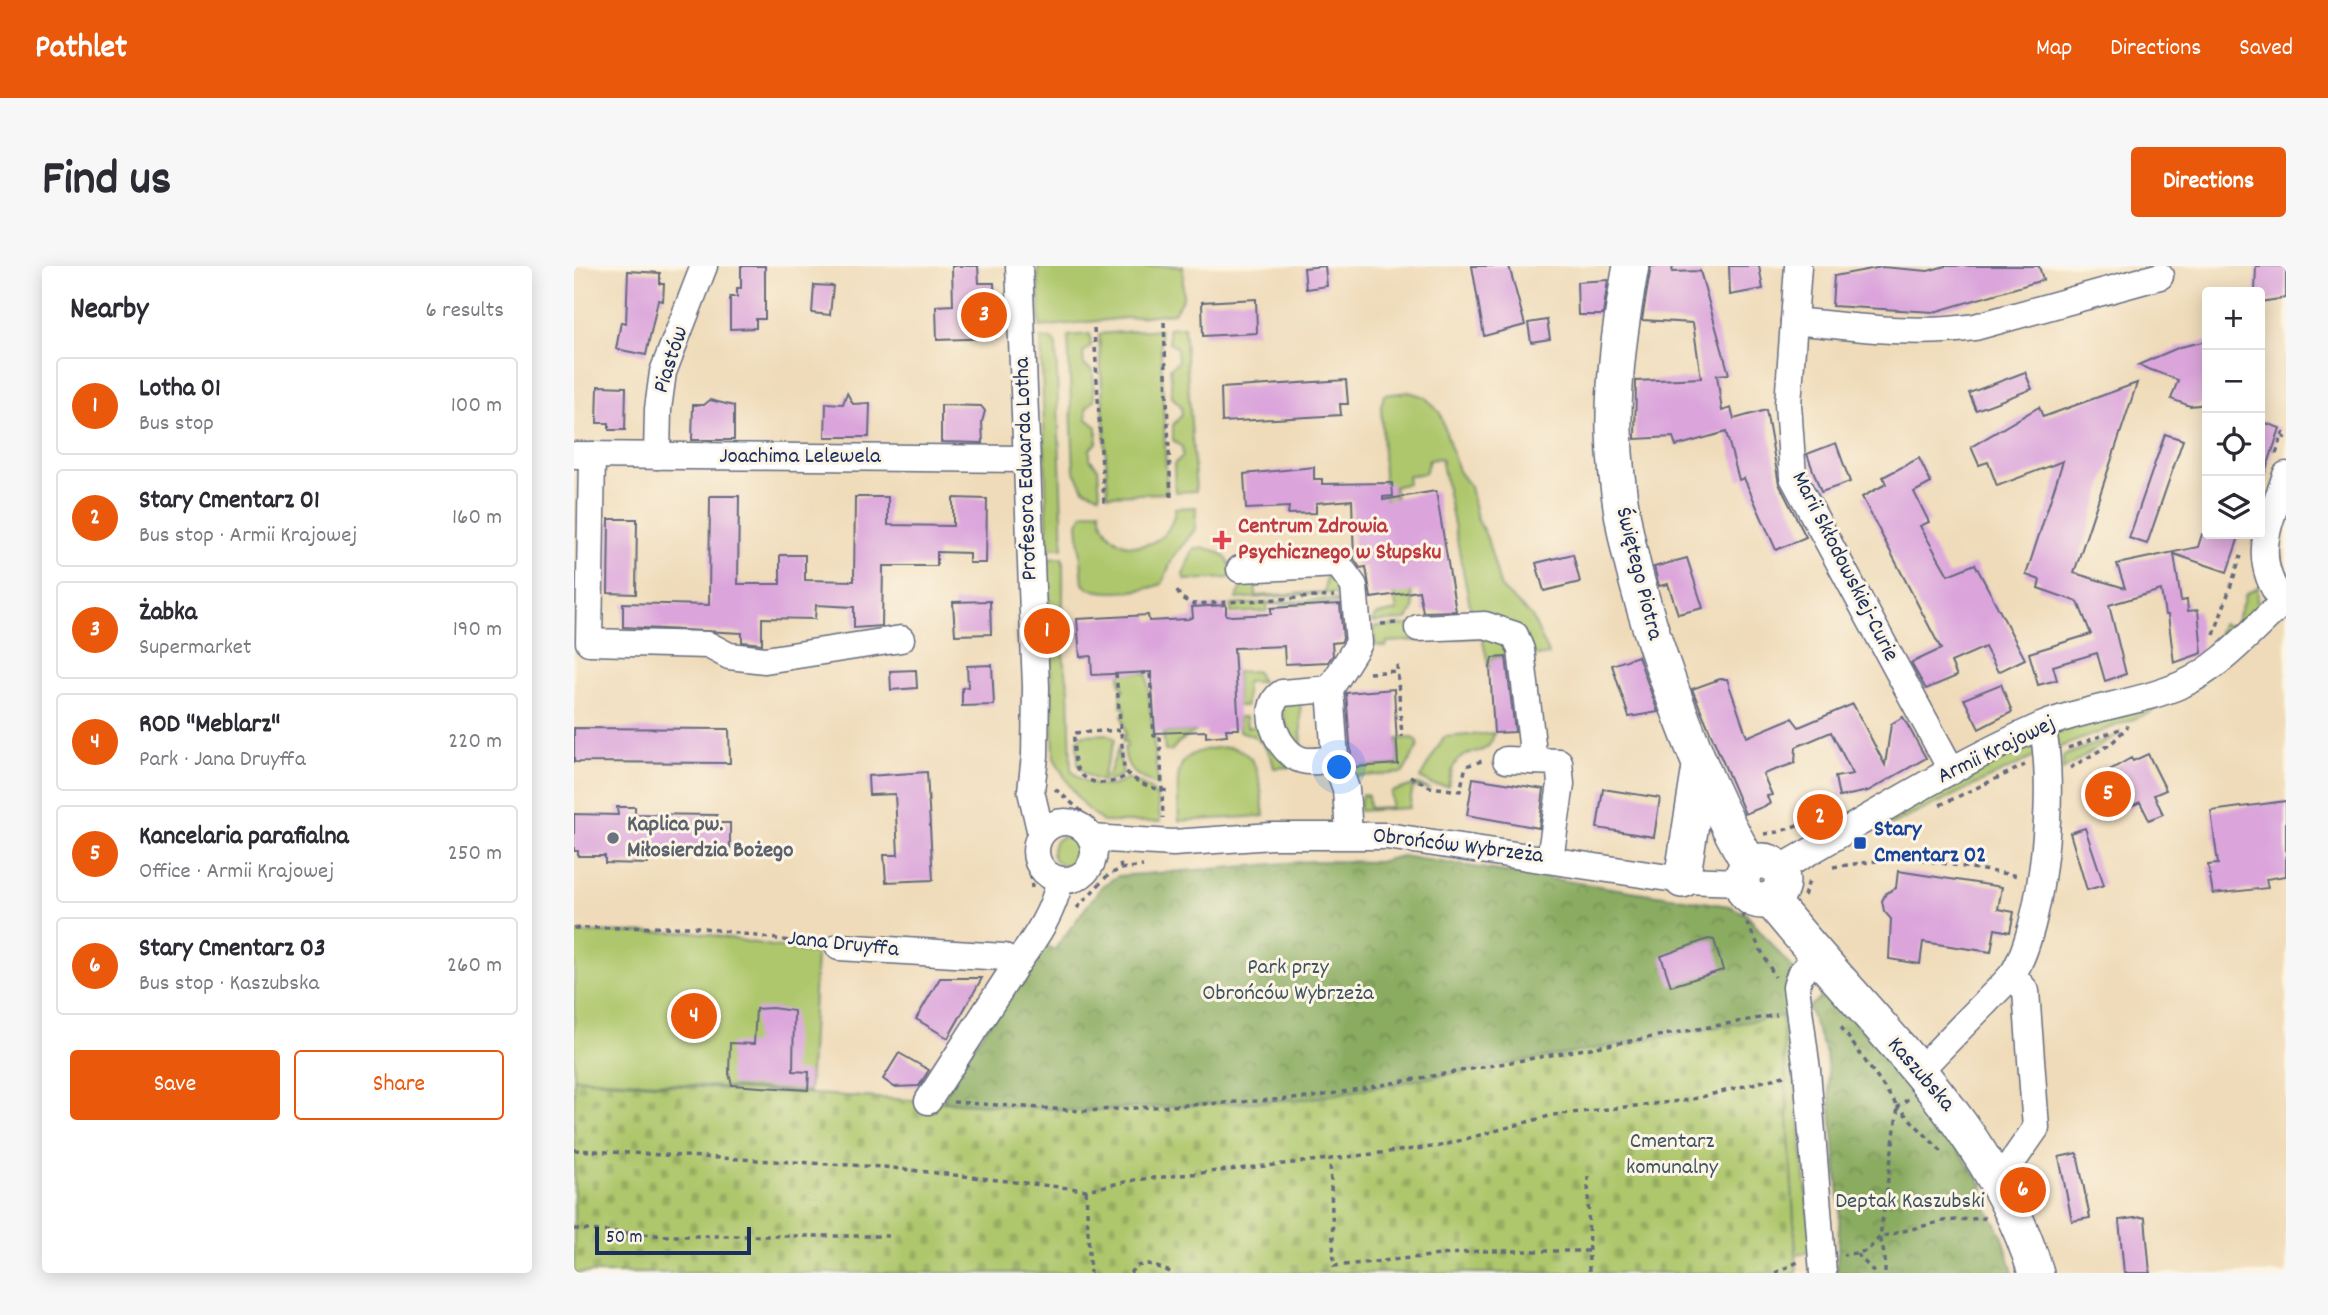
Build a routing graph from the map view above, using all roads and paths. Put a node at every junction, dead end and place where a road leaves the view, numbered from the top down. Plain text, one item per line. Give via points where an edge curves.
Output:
1 (704, 266) edge
2 (1019, 266) edge
3 (1630, 266) edge
4 (1798, 266) edge
5 (2160, 276) dead end
6 (1794, 321) junction
7 (1164, 322) dead end
8 (1094, 328) dead end
9 (2286, 427) edge
10 (2282, 436) dead end
11 (583, 455) edge
12 (657, 456) junction
13 (1026, 459) junction
14 (2286, 475) edge
15 (1171, 500) dead end
16 (1104, 503) dead end
17 (2245, 546) dead end
18 (1236, 581) joint
19 (1177, 591) dead end
20 (2285, 601) edge
21 (1232, 602) junction
22 (1356, 614) junction
23 (1418, 628) joint
24 (901, 639) dead end
25 (2211, 642) dead end
26 (1397, 665) dead end
27 (1116, 673) dead end
28 (1141, 673) dead end
29 (1330, 690) junction
30 (2138, 722) dead end
31 (2042, 726) junction
32 (2126, 727) junction
33 (1120, 730) junction
34 (1402, 737) dead end
35 (1335, 758) junction
36 (1506, 760) joint
37 (1534, 761) junction
38 (2048, 765) junction
39 (1700, 767) junction
40 (1952, 771) junction
41 (1128, 774) junction
42 (1410, 776) dead end
43 (1055, 789) dead end
44 (1162, 790) junction
45 (1170, 791) dead end
46 (1935, 808) dead end
47 (1051, 828) junction
48 (1349, 834) junction
49 (1168, 835) junction
50 (1090, 839) junction
51 (1549, 859) junction
52 (1833, 859) dead end
53 (1827, 863) dead end
54 (1146, 866) dead end
55 (1820, 868) dead end
56 (1121, 869) dead end
57 (2039, 879) junction
58 (1060, 880) junction
59 (1682, 880) junction
60 (1776, 882) junction
61 (574, 928) edge
62 (839, 947) joint
63 (1817, 957) junction
64 (1018, 962) junction
65 (2012, 975) junction
66 (1800, 1011) junction
67 (1807, 1070) junction
68 (1922, 1078) junction
69 (936, 1101) joint
70 (574, 1150) edge
71 (1944, 1154) dead end
72 (1330, 1159) junction
73 (1588, 1177) dead end
74 (1999, 1181) junction
75 (1086, 1191) junction
76 (1998, 1217) dead end
77 (574, 1229) edge
78 (890, 1237) dead end
79 (1588, 1251) junction
80 (1857, 1254) dead end
81 (1334, 1266) junction
82 (1090, 1273) edge
83 (1130, 1273) edge
84 (1173, 1273) edge
85 (1333, 1273) edge
86 (1589, 1273) edge
87 (1823, 1273) edge
88 (1875, 1273) edge
89 (1885, 1273) edge
90 (2036, 1273) edge

1 - 12 street, Piastów via 663,372
2 - 13 street, Profesora Edwarda Lotha
3 - 39 main road, Świętego Piotra via 1615,367 1618,491 1634,574
4 - 6 street, Marii Skłodowskiej-Curie
5 - 6 street via 1944,332
6 - 40 street, Marii Skłodowskiej-Curie via 1788,404 1793,477
7 - 15 path
8 - 16 path
9 - 10 path
11 - 12 street, Joachima Lelewela
11 - 24 street via 589,642 708,645 729,656 765,660
12 - 13 street, Joachima Lelewela
13 - 47 street, Profesora Edwarda Lotha via 1035,756
14 - 20 street via 2263,550 2267,575
17 - 25 path
18 - 21 path
18 - 22 street via 1338,564 1354,586
19 - 21 path via 1190,604
20 - 31 street, Armii Krajowej via 2197,677
21 - 22 path via 1335,596
22 - 23 path via 1412,623
22 - 29 street via 1359,643
23 - 37 street via 1485,625 1515,635 1521,650
26 - 34 path
27 - 33 path
28 - 44 path via 1150,673 1153,736 1160,735
29 - 35 street
29 - 35 street via 1282,693 1270,710 1279,737 1293,755 1302,760
30 - 32 path
31 - 38 street
31 - 40 street, Armii Krajowej
32 - 38 path
32 - 38 path via 2112,744 2067,770
33 - 41 path via 1121,758
33 - 41 path via 1074,733 1075,764 1090,780 1102,784
35 - 48 street via 1346,789
36 - 37 street
36 - 42 path via 1466,766 1460,791 1430,786
37 - 51 street via 1559,762 1561,784
38 - 46 path
38 - 57 street
39 - 59 main road
39 - 60 main road, Świętego Piotra via 1715,803
40 - 60 street, Armii Krajowej
41 - 44 path
43 - 50 path
44 - 45 path
44 - 49 path
47 - 50 street via 1079,825
47 - 58 street via 1036,852 1043,870
48 - 49 street, Obrońców Wybrzeża
48 - 51 street, Obrońców Wybrzeża
49 - 50 street, Obrońców Wybrzeża
50 - 58 street via 1080,876
51 - 59 street, Obrońców Wybrzeża
52 - 53 path
54 - 56 path
55 - 57 path via 1905,857
57 - 65 street via 2025,952
58 - 64 street via 1042,928
59 - 60 street, Obrońców Wybrzeża
60 - 63 main road, Kaszubska
61 - 62 path, Jana Druyffa via 698,927
62 - 64 street, Jana Druyffa via 1004,957
63 - 66 street via 1800,974 1796,987
63 - 68 main road, Kaszubska
64 - 69 street
65 - 68 street
65 - 74 street via 2026,991 2036,1128
66 - 67 street
66 - 69 path via 1308,1098 1083,1111
67 - 72 path via 1689,1100 1553,1115 1440,1146
67 - 87 street
68 - 71 path via 1898,1107
68 - 74 main road, Kaszubska via 1960,1121
70 - 75 path via 884,1167
72 - 75 path via 1135,1180
72 - 81 path
73 - 79 path
74 - 90 main road, Kaszubska
75 - 82 path
76 - 89 path via 1943,1221 1880,1237
77 - 78 path via 668,1236
79 - 81 path via 1479,1251
79 - 86 path
80 - 88 path
81 - 85 path
83 - 84 path via 1136,1266 1149,1264

